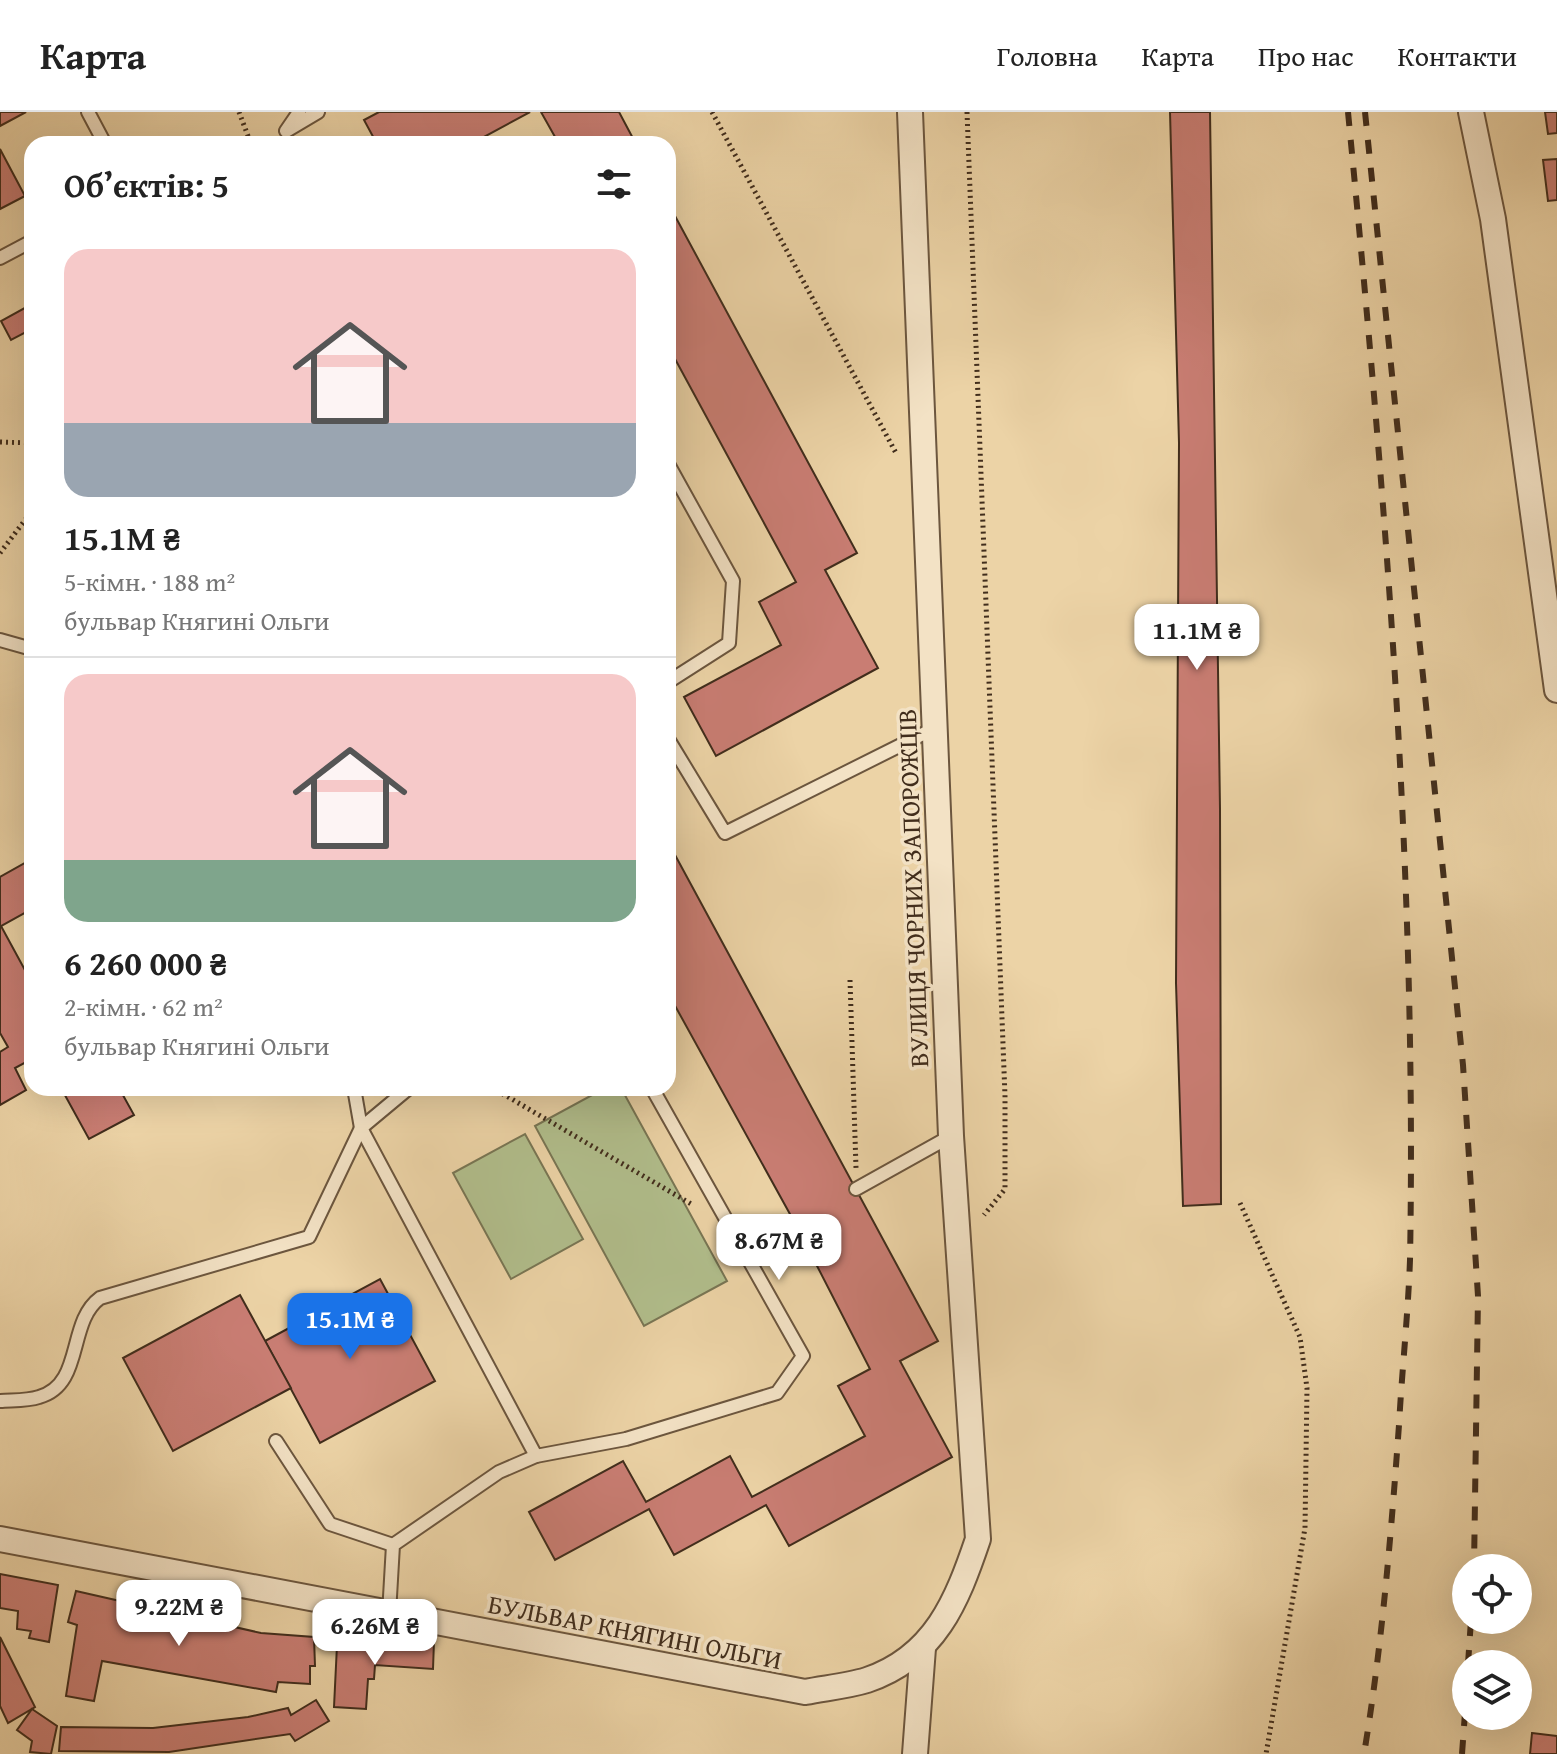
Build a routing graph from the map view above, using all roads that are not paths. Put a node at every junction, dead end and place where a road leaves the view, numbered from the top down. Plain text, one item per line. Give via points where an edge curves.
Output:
1 (88, 112) edge
2 (299, 112) edge
3 (318, 112) edge
4 (910, 112) edge
5 (1471, 112) edge
6 (286, 131) junction
7 (101, 136) edge
8 (284, 136) edge
9 (24, 245) edge
10 (0, 258) edge
11 (676, 478) edge
12 (0, 640) edge
13 (24, 647) edge
14 (676, 677) edge
15 (1557, 690) edge
16 (935, 728) junction
17 (676, 752) edge
18 (355, 1096) edge
19 (399, 1096) edge
20 (656, 1096) edge
21 (361, 1128) junction
22 (951, 1136) junction
23 (856, 1189) road end
24 (796, 1225) dead end
25 (744, 1253) junction
26 (0, 1401) edge
27 (276, 1441) dead end
28 (536, 1456) junction
29 (0, 1539) edge
30 (393, 1545) junction
31 (389, 1614) junction
32 (923, 1648) junction
33 (915, 1754) edge

1 - 7 lane
2 - 6 lane
3 - 6 lane
4 - 16 street, ВУЛИЦЯ ЧОРНИХ ЗАПОРОЖЦІВ
5 - 15 street via 1493,219
6 - 8 lane
9 - 10 lane
11 - 14 lane via 733,581 729,643
12 - 13 lane
16 - 17 lane via 725,833
16 - 22 street, ВУЛИЦЯ ЧОРНИХ ЗАПОРОЖЦІВ
18 - 21 lane
19 - 21 lane
20 - 25 lane
21 - 26 lane via 309,1237 100,1298 84,1315 69,1369 58,1387 40,1397
21 - 28 lane
22 - 23 lane
22 - 32 street, ВУЛИЦЯ ЧОРНИХ ЗАПОРОЖЦІВ via 978,1539 958,1598
24 - 25 lane
25 - 28 lane via 803,1356 777,1393 626,1439
27 - 30 lane via 330,1524
28 - 30 lane via 499,1472
29 - 31 street, БУЛЬВАР КНЯГИНІ ОЛЬГИ
30 - 31 lane
31 - 32 street, БУЛЬВАР КНЯГИНІ ОЛЬГИ via 805,1692 868,1680
32 - 33 street

